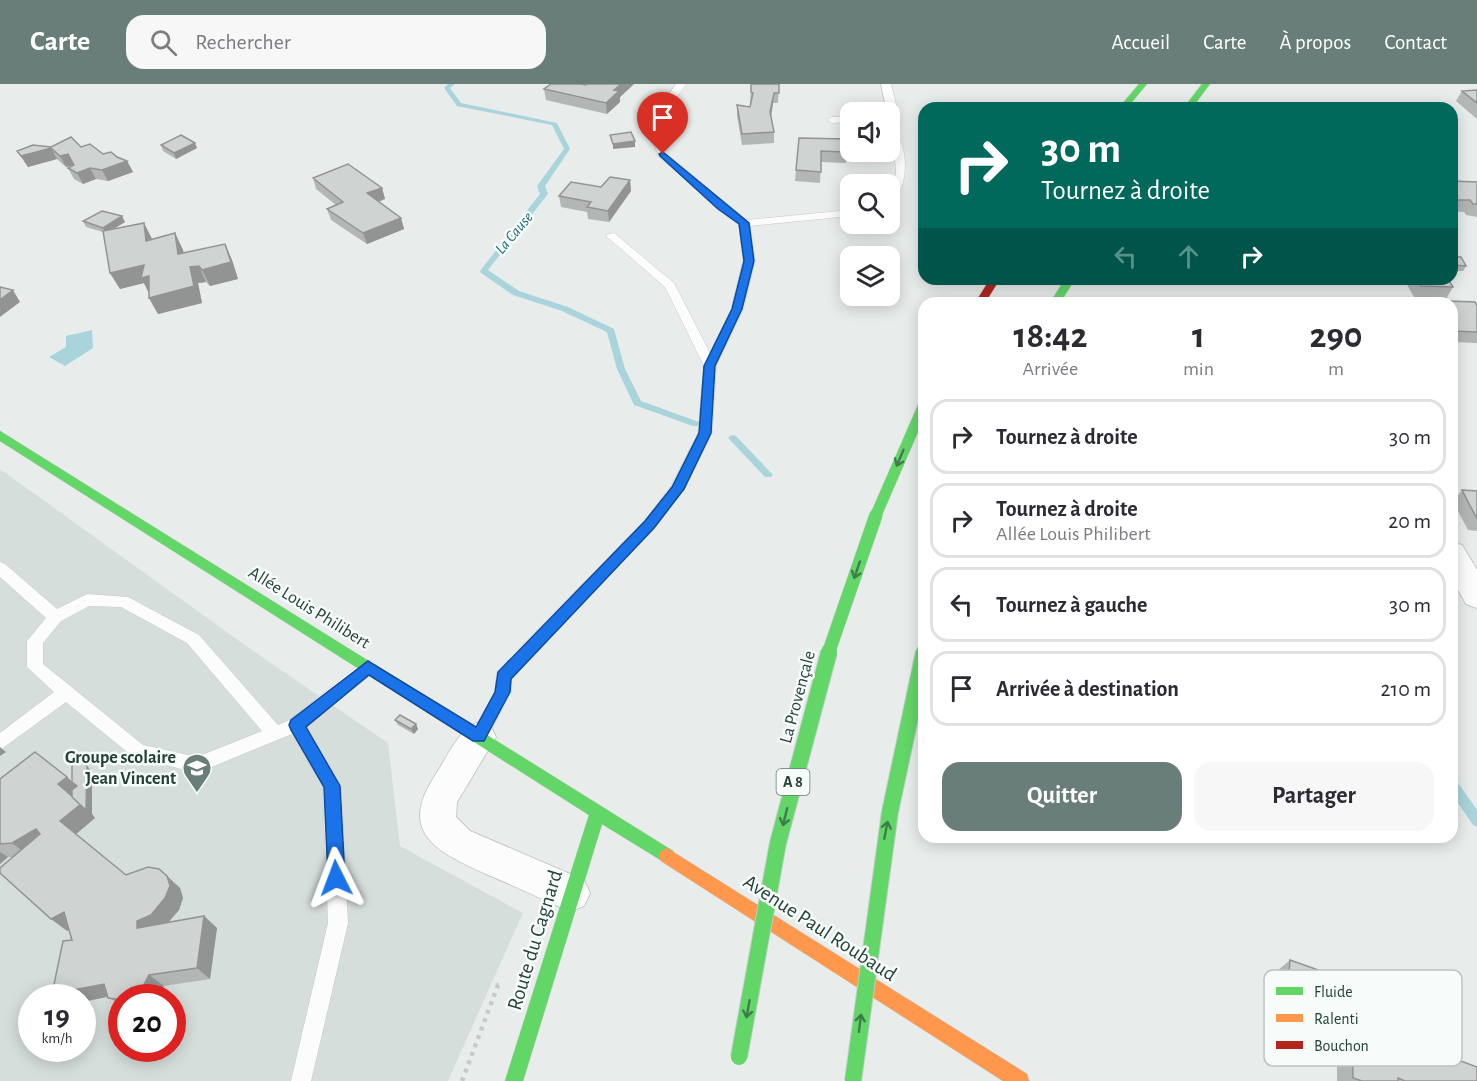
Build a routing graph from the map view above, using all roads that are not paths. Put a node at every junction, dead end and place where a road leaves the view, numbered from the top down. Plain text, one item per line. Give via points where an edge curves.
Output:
1 (681, 84) edge
2 (886, 84) edge
3 (1143, 84) edge
4 (1206, 84) edge
5 (890, 102) edge
6 (1128, 102) edge
7 (1192, 102) edge
8 (832, 120) dead end
9 (840, 120) edge
10 (840, 214) edge
11 (744, 223) junction
12 (610, 235) dead end
13 (710, 366) junction
14 (918, 419) edge
15 (0, 435) edge
16 (1458, 563) edge
17 (0, 568) edge
18 (1477, 596) edge
19 (56, 617) junction
20 (368, 667) junction
21 (918, 674) edge
22 (66, 692) junction
23 (297, 725) junction
24 (275, 734) junction
25 (479, 737) junction
26 (0, 742) edge
27 (598, 811) junction
28 (570, 893) junction
29 (738, 1063) dead end
30 (301, 1081) edge
31 (514, 1081) edge
32 (853, 1081) edge
33 (1020, 1081) edge

1 - 11 lane via 652,125 663,154
2 - 5 lane
3 - 6 main road
4 - 7 main road
8 - 9 lane
10 - 11 lane
11 - 13 lane via 749,261 737,309
12 - 13 lane via 670,285
13 - 25 lane via 705,433 678,489 650,524 503,676 503,692
14 -> 29 main road, La Provençale / A 8, bridge via 876,515 823,668 778,843
15 - 20 main road, Allée Louis Philibert
16 - 18 street
17 - 19 lane
19 - 22 lane via 35,641 35,667
19 - 24 lane via 87,600 123,601 193,639
20 - 23 lane
20 - 25 main road, Allée Louis Philibert
32 -> 21 main road, bridge via 880,861
22 - 24 lane via 138,751 197,765
22 - 26 lane
23 - 24 lane
23 - 30 lane via 332,786 338,923
25 - 27 main road, Allée Louis Philibert
25 - 28 street via 442,795 437,808 439,824 457,843
27 - 28 main road, Route du Cagnard
27 - 33 main road, Avenue Paul Roubaud
28 - 31 main road, Route du Cagnard

